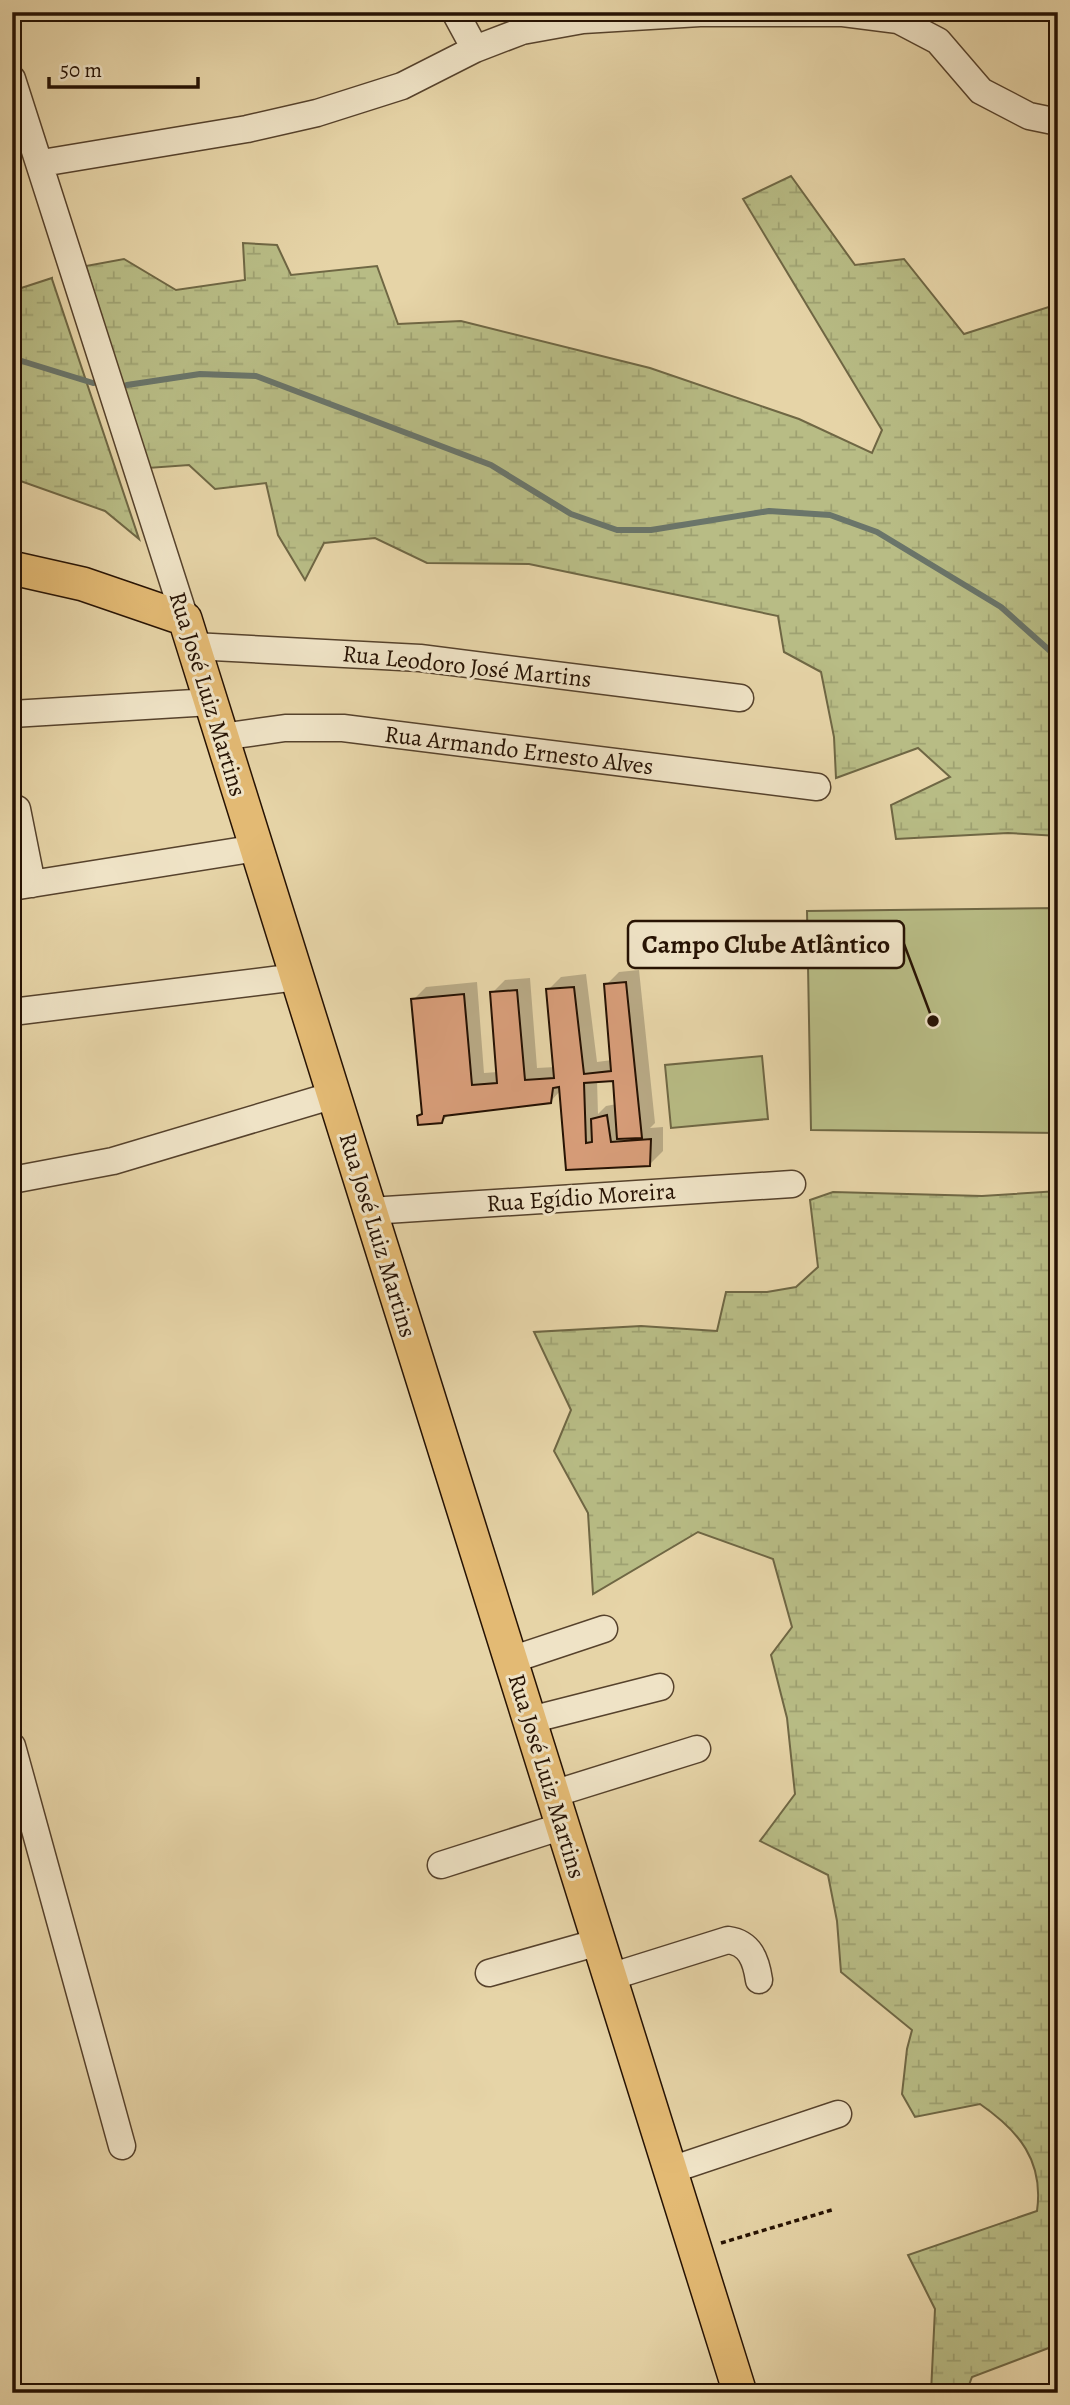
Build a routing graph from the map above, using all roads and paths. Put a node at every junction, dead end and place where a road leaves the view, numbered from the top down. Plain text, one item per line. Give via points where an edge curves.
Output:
1 (454, 12) edge
2 (475, 49) junction
3 (12, 79) edge
4 (1058, 122) edge
5 (42, 163) junction
6 (12, 568) edge
7 (189, 632) junction
8 (740, 698) dead end
9 (211, 702) junction
10 (12, 714) edge
11 (221, 737) junction
12 (817, 787) dead end
13 (16, 808) dead end
14 (257, 848) junction
15 (22, 885) edge
16 (297, 977) junction
17 (12, 1012) edge
18 (334, 1095) junction
19 (12, 1180) edge
20 (792, 1184) dead end
21 (370, 1211) junction
22 (604, 1629) dead end
23 (511, 1660) junction
24 (660, 1688) dead end
25 (530, 1720) junction
26 (12, 1746) edge
27 (697, 1749) dead end
28 (553, 1794) junction
29 (563, 1826) junction
30 (441, 1865) dead end
31 (599, 1942) junction
32 (489, 1973) dead end
33 (610, 1977) junction
34 (759, 1980) dead end
35 (838, 2114) dead end
36 (122, 2146) dead end
37 (671, 2170) junction
38 (835, 2209) dead end
39 (696, 2250) junction
40 (740, 2393) edge

1 - 2 street
2 - 4 street via 522,31 583,20 700,13 878,15 908,24 938,41 981,91 1006,106
2 - 5 street via 402,86 317,113 247,130
3 - 5 street, Rua José Luiz Martins
5 - 7 street, Rua José Luiz Martins
6 - 7 main road via 83,584
7 - 8 street, Rua Leodoro José Martins
7 - 9 main road, Rua José Luiz Martins
9 - 10 street
9 - 11 main road, Rua José Luiz Martins
11 - 12 street, Rua Armando Ernesto Alves via 285,728 344,727
11 - 14 main road, Rua José Luiz Martins
13 - 15 street
14 - 15 street
14 - 16 main road, Rua José Luiz Martins
16 - 17 street
16 - 18 main road, Rua José Luiz Martins
18 - 19 street via 113,1161
18 - 21 main road, Rua José Luiz Martins
20 - 21 street, Rua Egídio Moreira
21 - 23 main road, Rua José Luiz Martins
22 - 23 street
23 - 25 main road, Rua José Luiz Martins
24 - 25 street
25 - 28 main road, Rua José Luiz Martins
26 - 36 street
27 - 28 street
28 - 29 main road, Rua José Luiz Martins
29 - 30 street
29 - 31 main road, Rua José Luiz Martins
31 - 32 street
31 - 33 main road, Rua José Luiz Martins
33 - 34 street via 728,1940 751,1952
33 - 37 main road, Rua José Luiz Martins
35 - 37 street
37 - 39 main road, Rua José Luiz Martins
38 - 39 path
39 - 40 main road, Rua José Luiz Martins

